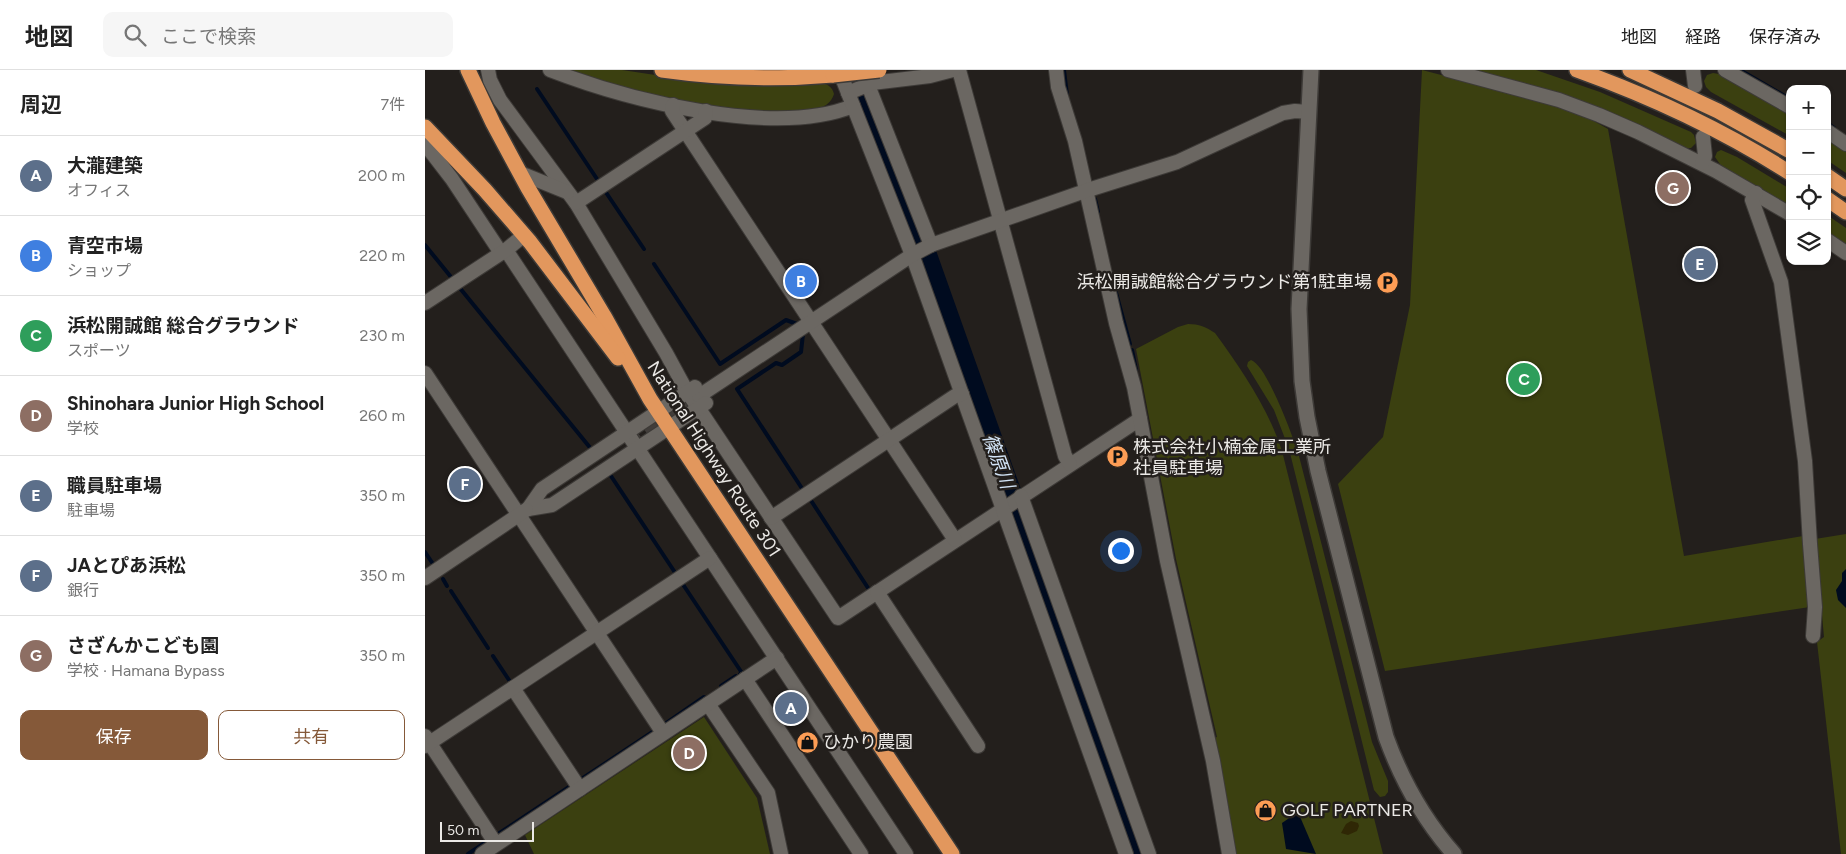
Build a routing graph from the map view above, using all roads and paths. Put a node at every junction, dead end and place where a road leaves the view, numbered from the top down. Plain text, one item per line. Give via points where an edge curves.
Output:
1 (469, 70) edge
2 (550, 70) edge
3 (662, 70) edge
4 (953, 70) edge
5 (959, 70) edge
6 (1056, 70) edge
7 (1311, 70) edge
8 (1448, 70) edge
9 (1577, 70) edge
10 (1630, 70) edge
11 (1693, 70) edge
12 (1725, 70) edge
13 (487, 72) edge
14 (836, 73) edge
15 (867, 82) edge
16 (1695, 86) dead end
17 (673, 105) junction
18 (1786, 105) edge
19 (853, 106) junction
20 (706, 111) junction
21 (1309, 112) junction
22 (425, 127) edge
23 (685, 131) junction
24 (1831, 134) edge
25 (1703, 137) dead end
26 (425, 144) edge
27 (1846, 144) edge
28 (1786, 149) edge
29 (1701, 163) junction
30 (1786, 172) edge
31 (520, 173) junction
32 (1831, 179) edge
33 (1846, 189) edge
34 (1087, 190) junction
35 (567, 192) junction
36 (1756, 193) junction
37 (1831, 202) edge
38 (576, 203) junction
39 (1786, 212) edge
40 (1846, 212) edge
41 (1001, 221) junction
42 (523, 235) junction
43 (1831, 243) edge
44 (922, 250) junction
45 (503, 251) junction
46 (1846, 253) edge
47 (425, 303) edge
48 (806, 325) junction
49 (425, 373) edge
50 (962, 394) junction
51 (650, 399) junction
52 (695, 399) junction
53 (659, 412) junction
54 (1140, 419) junction
55 (669, 427) junction
56 (889, 440) junction
57 (631, 441) junction
58 (1070, 464) junction
59 (1013, 502) junction
60 (524, 512) junction
61 (771, 518) junction
62 (955, 540) junction
63 (710, 558) junction
64 (425, 578) edge
65 (877, 592) junction
66 (597, 633) junction
67 (1813, 636) dead end
68 (777, 658) junction
69 (745, 679) junction
70 (513, 688) junction
71 (708, 704) junction
72 (663, 733) junction
73 (427, 742) edge
74 (978, 746) dead end
75 (580, 789) junction
76 (499, 847) edge
77 (481, 854) edge
78 (781, 854) edge
79 (861, 854) edge
80 (906, 854) edge
81 (952, 854) edge
82 (1126, 854) edge
83 (1149, 854) edge
84 (1229, 854) edge
85 (1455, 854) edge

1 - 31 highway, National Highway Route 301
2 - 17 street
3 - 14 highway via 789,78
4 - 15 street via 930,76
5 - 41 street
6 - 34 street
7 - 21 street
8 - 29 street via 1559,100 1638,132
9 - 30 highway via 1676,110
10 - 28 highway via 1719,111
11 - 16 street
12 - 18 street
13 - 35 street via 500,100
14 - 15 highway, bridge
14 - 15 street
15 - 19 street
15 - 44 street
17 - 20 street
17 - 23 street via 671,111
19 - 20 street via 839,112 779,118
19 - 44 street
20 - 23 street via 705,118
21 - 34 street via 1283,114 1177,162
21 - 85 street via 1299,318 1302,381 1310,435 1386,738 1410,793
22 - 42 highway
23 - 38 street
23 - 48 street
24 - 27 street
25 - 29 street via 1705,156
26 - 45 street
29 - 36 street
31 - 35 street
31 - 51 highway, National Highway Route 301
32 - 33 highway
34 - 41 street
34 - 54 street
35 - 38 street
36 - 39 street
36 - 67 street via 1752,200 1781,282 1805,460 1815,607
37 - 40 highway
38 - 52 street
41 - 44 street
41 - 58 street via 1065,456
42 - 45 street
42 - 51 highway
43 - 46 street
44 - 48 street
44 - 50 street
45 - 47 street
45 - 57 street
48 - 52 street
48 - 56 street
49 - 60 street
50 - 56 street
50 - 59 street
51 - 53 highway, National Highway Route 301
52 - 53 street
52 - 55 street
52 - 61 street
53 - 55 highway, National Highway Route 301
53 - 57 street
54 - 58 street
54 - 84 street via 1169,568 1213,762
55 - 57 street
55 - 81 highway, National Highway Route 301
56 - 61 street
56 - 62 street
57 - 60 street via 552,505
57 - 63 street
58 - 59 street
59 - 62 street
59 - 82 street
59 - 83 street
60 - 64 street
60 - 66 street
61 - 65 street via 838,618
62 - 65 street
63 - 66 street
63 - 68 street
65 - 74 street
66 - 70 street
66 - 72 street
68 - 69 street
68 - 80 street
69 - 71 street
69 - 79 street
70 - 73 street
70 - 75 street
71 - 72 street
71 - 78 street via 768,793
72 - 75 street
73 - 76 street
75 - 76 street
76 - 77 street

